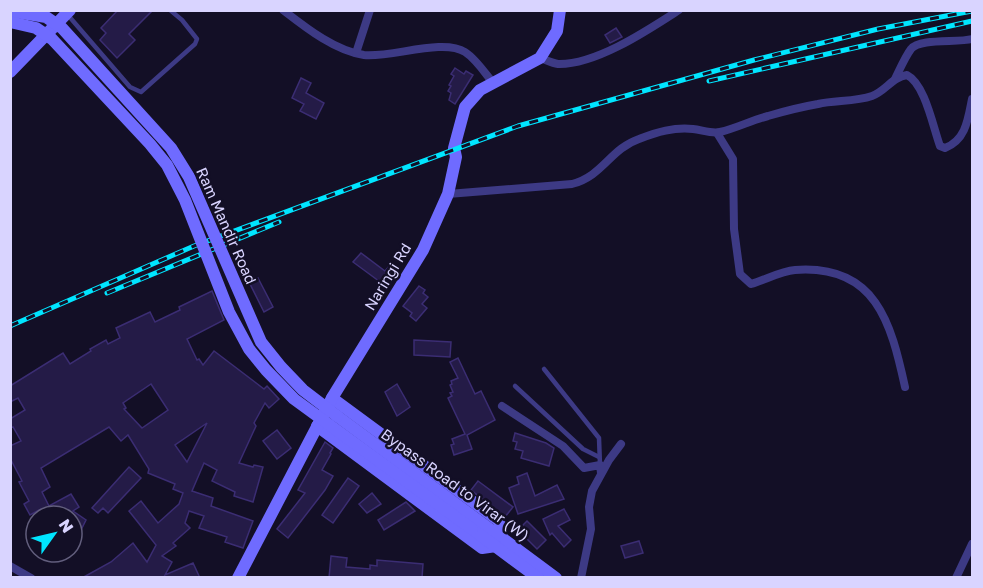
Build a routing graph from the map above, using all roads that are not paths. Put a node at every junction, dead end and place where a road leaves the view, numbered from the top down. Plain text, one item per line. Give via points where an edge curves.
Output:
1 (170, 10) edge
2 (282, 10) edge
3 (370, 10) edge
4 (560, 10) edge
5 (679, 10) edge
6 (10, 11) edge
7 (69, 12) edge
8 (10, 22) edge
9 (972, 39) edge
10 (356, 54) junction
11 (540, 58) junction
12 (10, 72) edge
13 (894, 79) junction
14 (493, 83) junction
15 (972, 99) edge
16 (717, 134) junction
17 (448, 194) junction
18 (544, 369) dead end
19 (515, 386) dead end
20 (905, 387) dead end
21 (332, 398) junction
22 (502, 406) dead end
23 (337, 416) joint
24 (317, 426) junction
25 (621, 444) dead end
26 (600, 465) junction
27 (475, 525) junction
28 (499, 542) junction
29 (972, 544) edge
30 (10, 566) edge
31 (31, 578) edge
32 (238, 578) edge
33 (538, 578) edge
34 (556, 578) edge
35 (581, 578) edge
36 (956, 578) edge

1 - 7 lane via 197,39 141,92 130,87
2 - 10 street via 324,39
3 - 10 street
4 - 11 main road, Naringi Rd via 557,32
5 - 11 street via 605,53 571,63 556,64
6 - 23 main road, Ram Mandir Road, bridge via 46,17 62,28 171,148 189,177 261,342 303,390
7 - 12 main road
8 - 27 main road, bridge via 36,28 52,39 167,165 229,312 249,349 266,370 294,399
9 - 13 street via 918,44
10 - 14 street via 454,48 471,56
11 - 14 main road, Naringi Rd
13 - 15 street via 907,75 913,78 942,148 952,146 963,133
13 - 16 street via 884,91 871,97 798,108
14 - 17 main road, Naringi Rd via 480,90 465,107
16 - 17 street via 670,129 629,142 594,176 572,184
16 - 20 street via 733,159 734,229 744,280 751,284 793,270 822,270 868,291 880,306 895,343
17 - 21 main road, Naringi Rd via 423,250
18 - 26 lane via 599,438
19 - 26 lane
21 - 24 main road, Naringi Rd
21 - 28 main road via 499,520
22 - 26 street via 563,446 584,468
23 - 27 main road, Bypass Road to Virar (W)
24 - 28 main road via 482,548
24 - 32 main road, Naringi Rd
25 - 26 street
26 - 35 street via 589,507 591,529
27 - 28 main road
28 - 33 main road
28 - 34 main road, Bypass Road to Virar (W)
29 - 36 street
30 - 31 street

